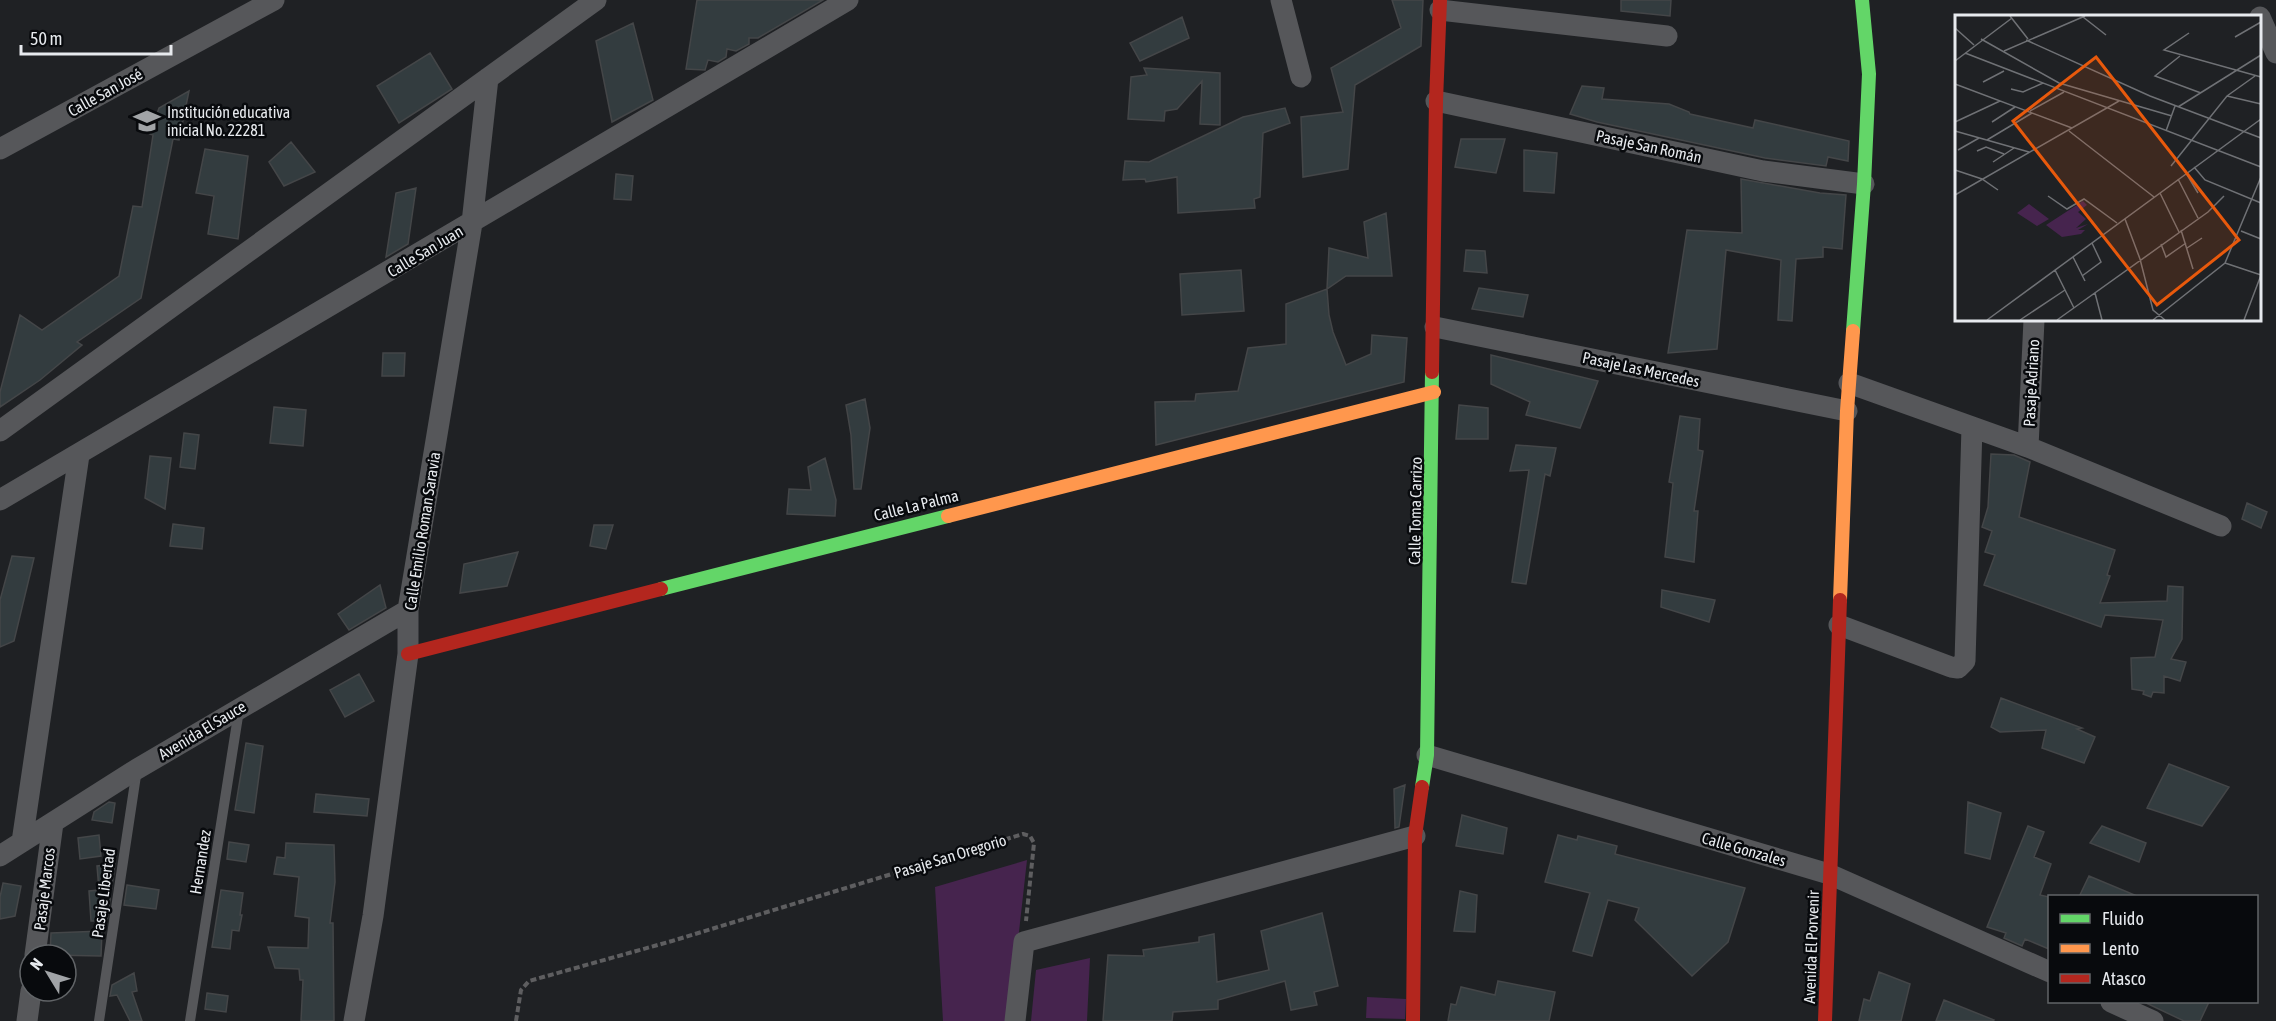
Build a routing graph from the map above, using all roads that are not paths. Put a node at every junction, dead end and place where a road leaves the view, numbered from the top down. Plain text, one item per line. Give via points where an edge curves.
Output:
1 (274, 0) edge
2 (596, 0) edge
3 (848, 0) edge
4 (1281, 0) edge
5 (1863, 0) edge
6 (2252, 0) edge
7 (1440, 5) edge
8 (2258, 15) edge
9 (2261, 21) edge
10 (1667, 36) dead end
11 (2276, 53) edge
12 (1301, 77) dead end
13 (488, 78) junction
14 (1436, 101) junction
15 (0, 149) edge
16 (1864, 184) junction
17 (472, 223) junction
18 (2034, 321) edge
19 (1434, 327) junction
20 (1849, 383) junction
21 (1434, 392) junction
22 (1847, 411) junction
23 (1972, 427) junction
24 (0, 431) edge
25 (2028, 447) junction
26 (79, 455) junction
27 (0, 500) edge
28 (2221, 526) dead end
29 (408, 610) junction
30 (1839, 625) junction
31 (408, 654) junction
32 (239, 708) junction
33 (1427, 755) junction
34 (136, 769) junction
35 (53, 823) junction
36 (1415, 836) junction
37 (22, 842) junction
38 (0, 856) edge
39 (1829, 874) junction
40 (37, 943) edge
41 (2048, 972) edge
42 (29, 1003) edge
43 (2113, 1003) edge
44 (27, 1021) edge
45 (99, 1021) edge
46 (190, 1021) edge
47 (354, 1021) edge
48 (1015, 1021) edge
49 (1413, 1021) edge
50 (1825, 1021) edge
51 (2153, 1021) edge

1 - 15 street, Calle San José
2 - 13 street
3 - 17 street, Calle San Juan
4 - 12 street
5 - 16 street, Avenida El Porvenir via 1869,74
6 - 8 street
7 - 10 street
7 - 14 street, Calle Toma Carrizo
9 - 11 street
13 - 17 street, Calle Emilio Roman Saravia
13 - 24 street
14 - 16 street, Pasaje San Román via 1763,171
14 - 19 street, Calle Toma Carrizo
16 - 20 street, Avenida El Porvenir
17 - 26 street, Calle San Juan
17 - 29 street, Calle Emilio Roman Saravia
18 - 25 street, Pasaje Adriano
19 - 21 street, Calle Toma Carrizo
19 - 22 street, Pasaje Las Mercedes
20 - 22 street, Avenida El Porvenir
20 - 23 street
21 - 31 street, Calle La Palma
21 - 33 street, Calle Toma Carrizo
22 - 30 street, Avenida El Porvenir
23 - 25 street
23 - 30 street via 1965,661 1958,668 1951,667
25 - 28 street
26 - 27 street, Calle San Juan
26 - 37 street
29 - 31 street, Calle Emilio Roman Saravia
29 - 32 street, Avenida El Sauce
30 - 39 street, Avenida El Porvenir
31 - 47 street, Calle Emilio Roman Saravia via 373,916
32 - 34 street, Avenida El Sauce
32 - 46 lane, Hernandez
33 - 36 street, Calle Toma Carrizo
33 - 39 street, Calle Gonzales
34 - 35 street, Avenida El Sauce
34 - 45 lane, Pasaje Libertad
35 - 37 street, Avenida El Sauce
35 - 40 street, Pasaje Marcos
36 - 48 street via 1024,942
36 - 49 street, Calle Toma Carrizo
37 - 38 street, Avenida El Sauce
39 - 41 street, Calle Gonzales
39 - 50 street, Avenida El Porvenir
42 - 44 street
43 - 51 street

